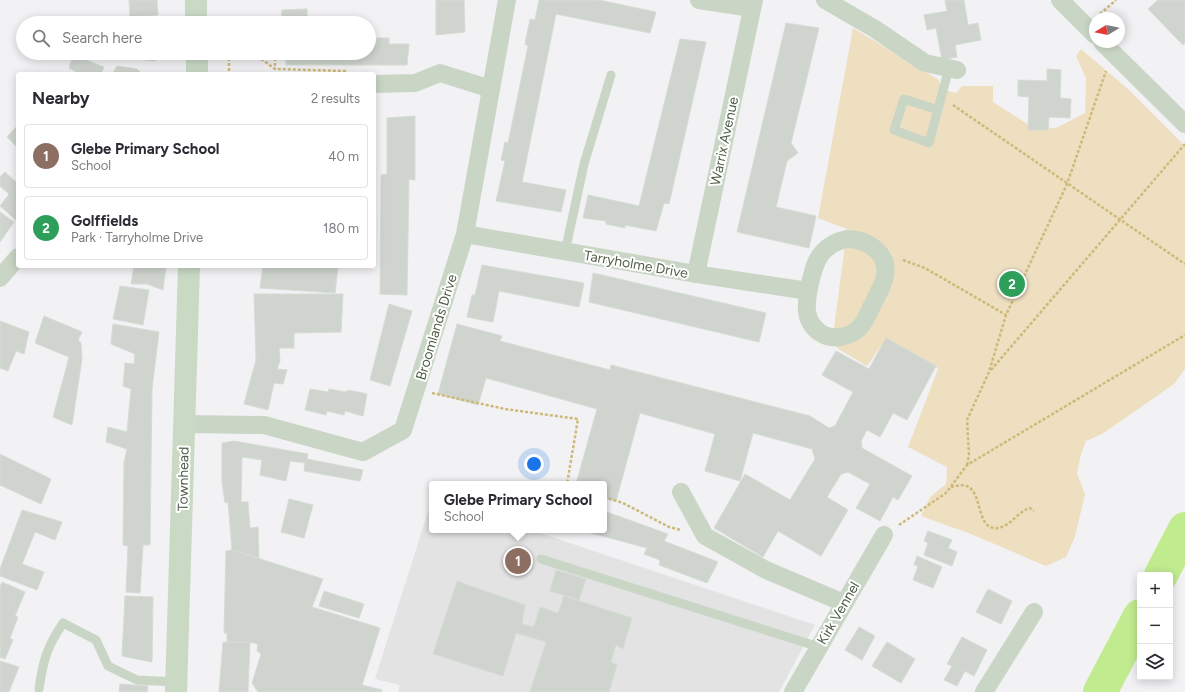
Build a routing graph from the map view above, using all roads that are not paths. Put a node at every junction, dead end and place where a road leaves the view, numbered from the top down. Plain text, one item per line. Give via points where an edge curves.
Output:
1 (196, 0) edge
2 (507, 0) edge
3 (699, 0) edge
4 (825, 0) edge
5 (1060, 0) edge
6 (753, 4) edge
7 (196, 16) edge
8 (1089, 29) edge
9 (1108, 48) edge
10 (197, 60) edge
11 (953, 69) joint
12 (197, 72) edge
13 (612, 74) dead end
14 (376, 84) edge
15 (491, 89) junction
16 (938, 110) junction
17 (1185, 124) edge
18 (464, 234) junction
19 (565, 252) junction
20 (16, 259) edge
21 (189, 268) edge
22 (696, 274) junction
23 (0, 278) edge
24 (808, 291) junction
25 (185, 424) junction
26 (681, 492) dead end
27 (884, 535) road end
28 (541, 559) dead end
29 (844, 603) junction
30 (1034, 612) dead end
31 (819, 647) junction
32 (176, 687) edge
33 (39, 689) dead end
34 (793, 692) edge
35 (984, 692) edge

1 - 7 main road
2 - 15 street, Broomlands Drive
3 - 6 street, Warrix Avenue
4 - 11 street via 875,29 925,63
5 - 8 street
6 - 22 street, Warrix Avenue
9 - 17 street
10 - 12 main road
11 - 16 lane
13 - 19 lane via 584,164
14 - 15 street via 415,83 440,73
15 - 18 street, Broomlands Drive
16 - 16 lane via 929,143 894,130 904,100
18 - 19 street, Tarryholme Drive
18 - 25 street, Broomlands Drive via 403,430 363,452 264,425
19 - 22 street, Tarryholme Drive
20 - 23 street
21 - 25 main road, Townhead
22 - 24 street, Tarryholme Drive
24 - 24 street via 816,261 829,246 839,241 862,241 877,250 884,262 885,275 879,292 862,325 850,334 830,337 816,330 806,309
25 - 32 main road, Townhead
26 - 29 street via 705,536 766,570
27 - 29 street, Kirk Vennel
28 - 31 lane
29 - 31 street, Kirk Vennel
30 - 35 street
31 - 34 street, Kirk Vennel
32 - 33 lane via 137,680 108,666 96,640 63,623 52,640 44,660

